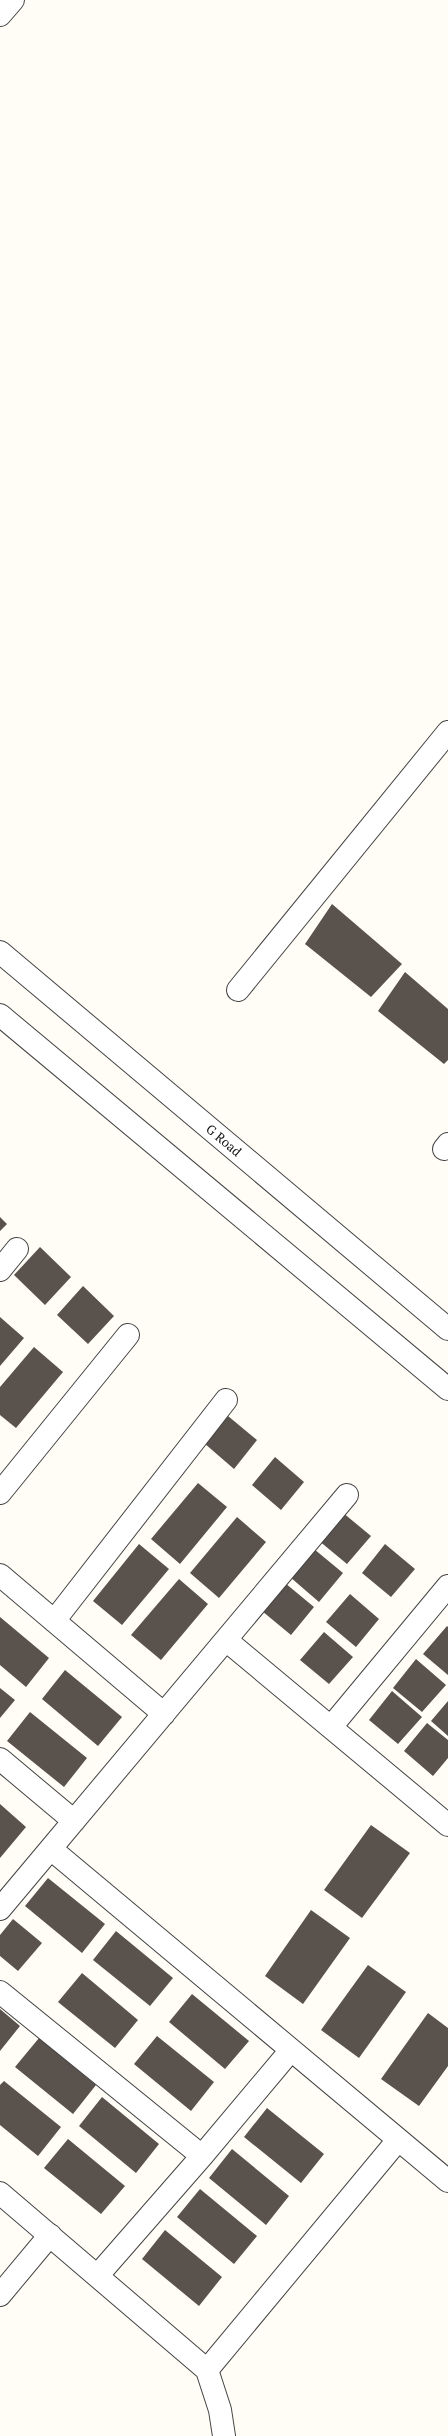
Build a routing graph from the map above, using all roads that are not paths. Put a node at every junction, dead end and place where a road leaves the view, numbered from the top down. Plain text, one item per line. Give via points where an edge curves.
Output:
1 (13, 0) edge
2 (0, 15) edge
3 (448, 732) edge
4 (0, 952) edge
5 (238, 990) dead end
6 (0, 1015) edge
7 (17, 1249) dead end
8 (0, 1270) edge
9 (448, 1329) edge
10 (128, 1335) dead end
11 (448, 1389) edge
12 (226, 1400) dead end
13 (0, 1493) edge
14 (347, 1495) dead end
15 (0, 1575) edge
16 (448, 1586) edge
17 (54, 1621) junction
18 (226, 1640) junction
19 (164, 1714) junction
20 (331, 1727) junction
21 (0, 1759) edge
22 (74, 1821) junction
23 (448, 1824) edge
24 (51, 1849) junction
25 (0, 1909) edge
26 (0, 1992) edge
27 (291, 2050) junction
28 (398, 2140) junction
29 (202, 2156) junction
30 (448, 2181) edge
31 (0, 2193) edge
32 (50, 2235) junction
33 (98, 2275) junction
34 (0, 2295) edge
35 (207, 2370) junction
36 (224, 2436) edge

1 - 2 street
3 - 5 street
4 - 9 street, G Road
6 - 11 street
7 - 8 street
10 - 13 street
12 - 17 street
14 - 18 street
15 - 17 street
16 - 20 street
17 - 19 street
18 - 19 street
18 - 20 street
19 - 22 street
20 - 23 street
21 - 22 street
22 - 24 street
24 - 25 street
24 - 27 street
26 - 29 street
27 - 28 street
27 - 29 street
28 - 30 street
28 - 35 street
29 - 33 street
31 - 32 street
32 - 33 street
32 - 34 street
33 - 35 street
35 - 36 street via 220,2410

